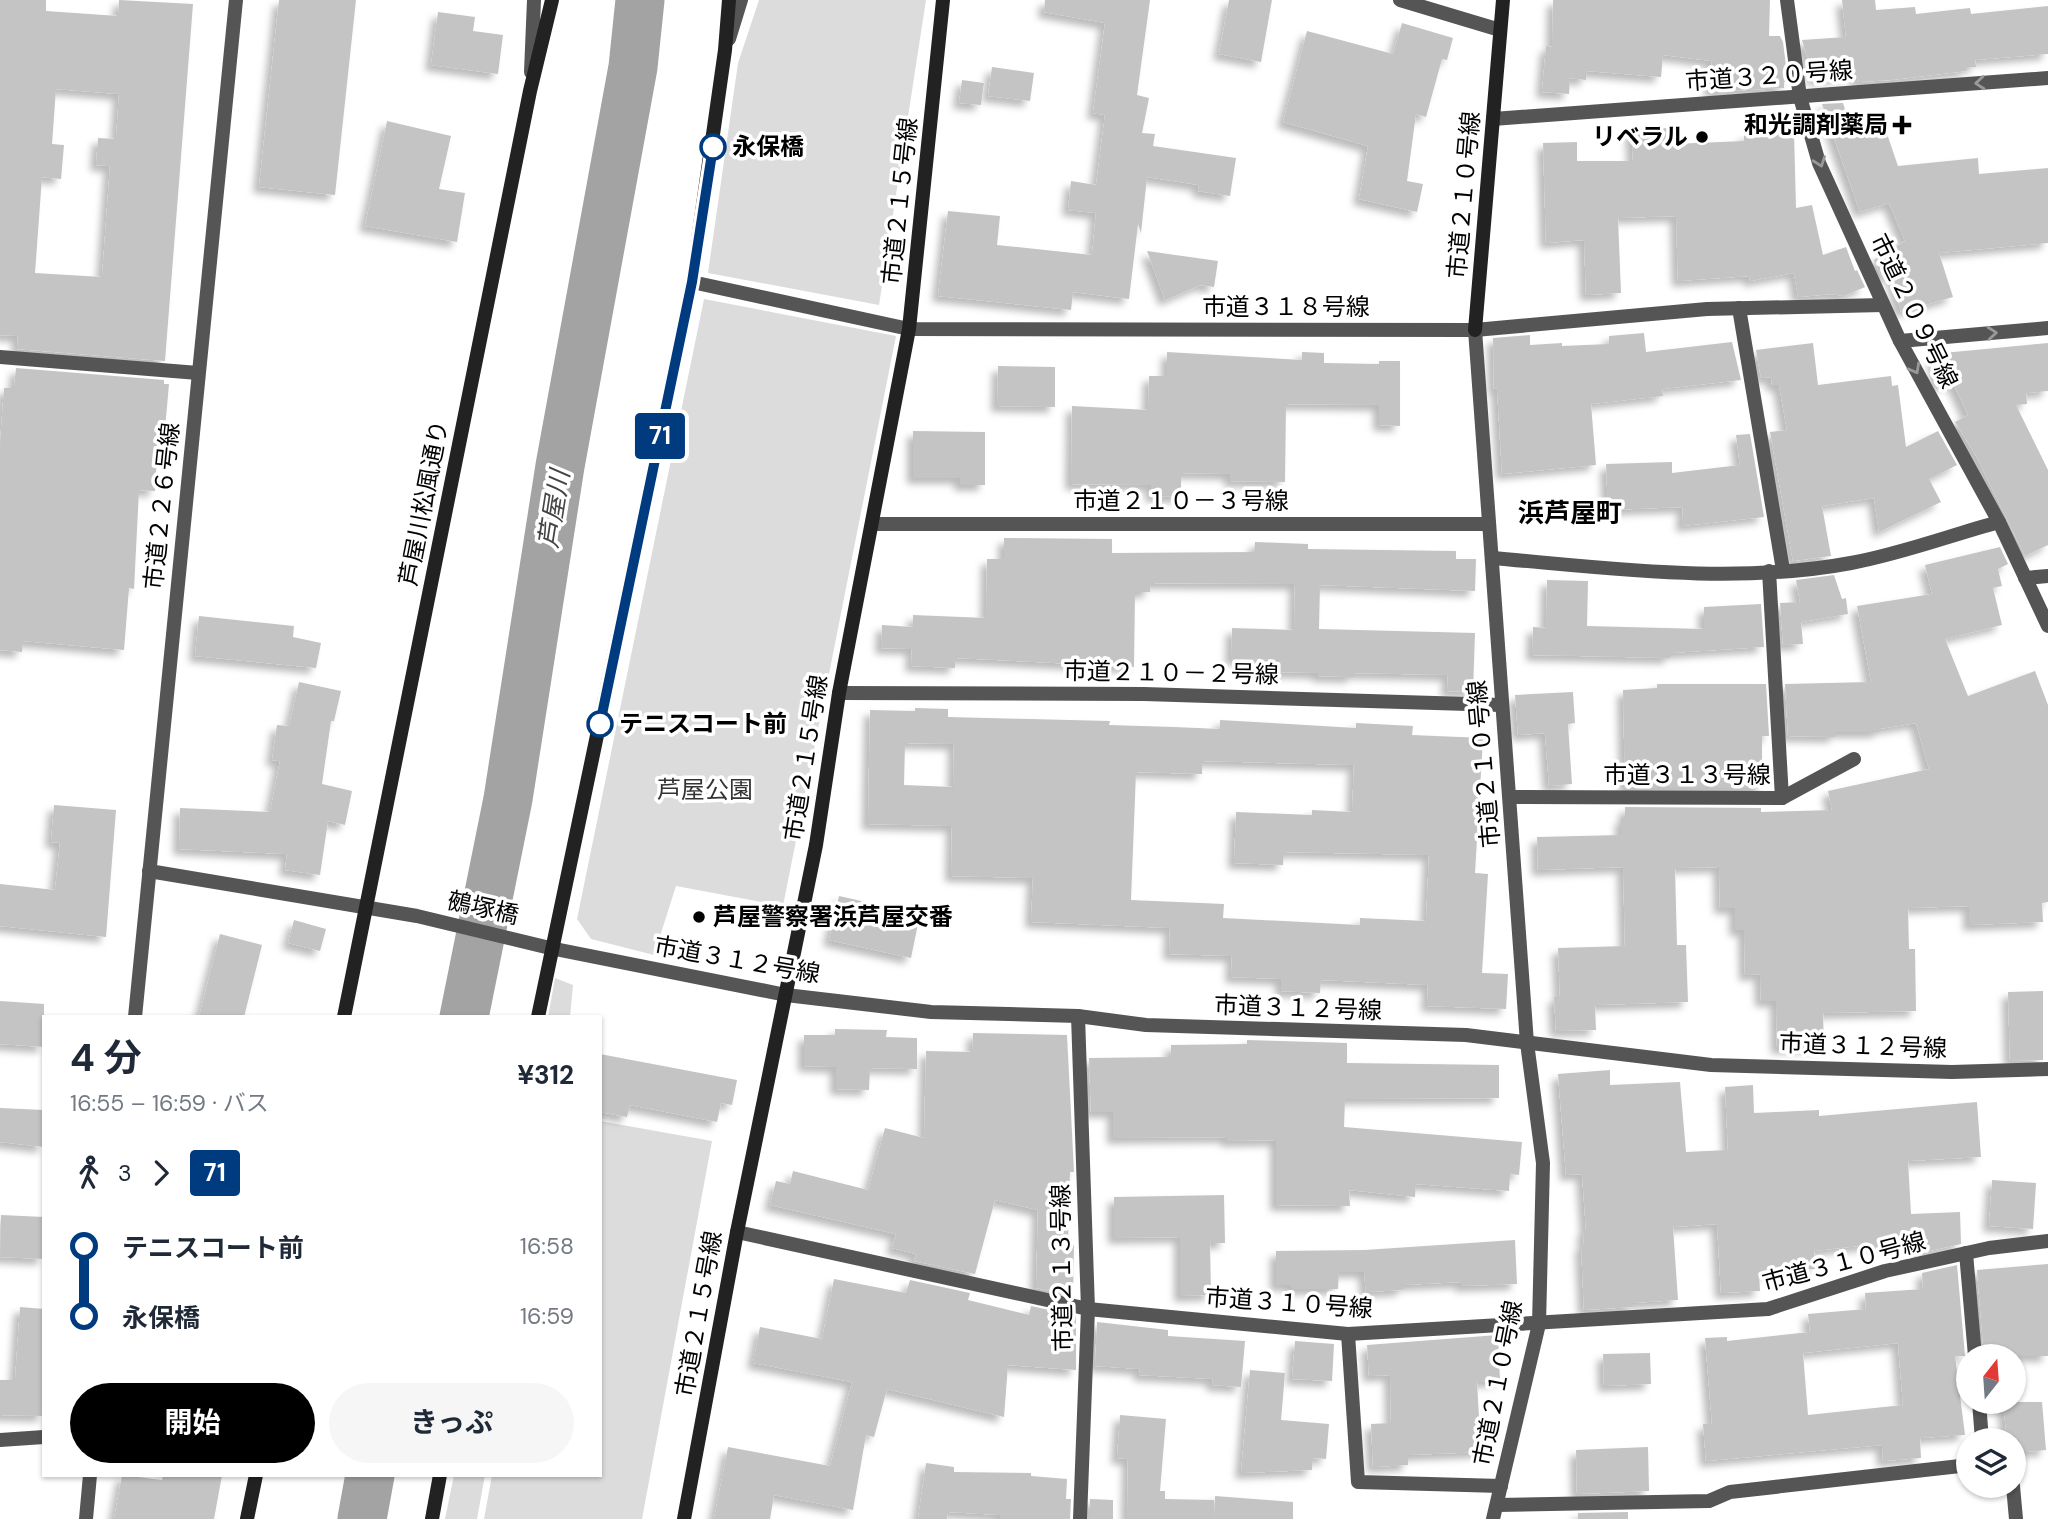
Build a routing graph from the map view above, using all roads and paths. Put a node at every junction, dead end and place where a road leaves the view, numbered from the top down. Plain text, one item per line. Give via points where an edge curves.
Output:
1 (236, 0) edge
2 (534, 0) edge
3 (552, 0) edge
4 (729, 0) edge
5 (741, 0) edge
6 (943, 0) edge
7 (1400, 0) edge
8 (1503, 0) edge
9 (1787, 0) edge
10 (1500, 30) junction
11 (725, 50) junction
12 (2048, 78) edge
13 (530, 91) junction
14 (1800, 97) junction
15 (1493, 119) junction
16 (692, 282) junction
17 (1883, 305) junction
18 (1739, 308) junction
19 (2048, 328) edge
20 (909, 329) junction
21 (1475, 330) junction
22 (1900, 341) junction
23 (0, 357) edge
24 (198, 373) junction
25 (1999, 522) junction
26 (872, 524) junction
27 (1489, 524) junction
28 (1492, 558) junction
29 (1776, 570) junction
30 (2048, 576) edge
31 (2025, 578) junction
32 (2048, 626) edge
33 (839, 693) junction
34 (1501, 705) junction
35 (1854, 759) dead end
36 (1510, 797) junction
37 (1782, 798) junction
38 (149, 871) junction
39 (365, 907) junction
40 (547, 947) junction
41 (786, 995) junction
42 (135, 1015) edge
43 (344, 1015) edge
44 (538, 1015) edge
45 (1078, 1016) junction
46 (1527, 1043) junction
47 (2048, 1069) edge
48 (737, 1232) junction
49 (2048, 1241) edge
50 (1966, 1253) junction
51 (1087, 1309) junction
52 (1539, 1324) junction
53 (1348, 1334) junction
54 (1974, 1344) edge
55 (42, 1437) edge
56 (0, 1440) edge
57 (1956, 1466) edge
58 (90, 1477) edge
59 (256, 1477) edge
60 (440, 1477) edge
61 (1501, 1486) junction
62 (2014, 1498) edge
63 (1495, 1512) edge
64 (86, 1519) edge
65 (247, 1519) edge
66 (432, 1519) edge
67 (684, 1519) edge
68 (1080, 1519) edge
69 (2016, 1519) edge

1 - 24 street, 市道２２６号線
2 - 13 street
3 - 13 street, 芦屋川松風通り
4 - 11 street
5 - 11 street
6 - 20 street, 市道２１５号線
7 - 10 street
8 - 10 street, 市道２１０号線
9 - 14 street, 市道２０９号線
10 - 15 street, 市道２１０号線
11 - 16 street
12 -> 14 street, 市道３２０号線
13 - 39 street, 芦屋川松風通り
14 - 15 street, 市道３２０号線
14 -> 17 street, 市道２０９号線 via 1819,163
15 - 21 street, 市道２１０号線
16 - 20 street, 市道３１８号線
16 - 40 street
17 - 18 street, 市道３１８号線
17 - 22 street, 市道２０９号線
18 - 21 street, 市道３１８号線
18 - 29 street
22 -> 19 street
20 - 21 street, 市道３１８号線
20 - 26 street, 市道２１５号線
21 - 27 street, 市道２１０号線
22 -> 25 street, 市道２０９号線
23 - 24 street
24 - 38 street, 市道２２６号線
25 - 29 street via 1852,563
25 - 31 street, 市道２０９号線
26 - 27 street, 市道２１０－３号線
26 - 33 street, 市道２１５号線
27 - 28 street, 市道２１０号線
28 - 29 street via 1652,572
28 - 34 street, 市道２１０号線
29 - 37 street
30 - 31 street
31 - 32 street, 市道２０９号線
33 - 34 street, 市道２１０－２号線 via 1144,694
33 - 41 street, 市道２１５号線 via 816,845
34 - 36 street, 市道２１０号線
35 - 37 street, 市道３１３号線
36 - 37 street, 市道３１３号線
36 - 46 street, 市道２１０号線
38 - 39 street
38 - 42 street, 市道２２６号線
39 - 40 street, 鵺塚橋
39 - 43 street, 芦屋川松風通り
40 - 41 street, 市道３１２号線
40 - 44 street
41 - 45 street, 市道３１２号線 via 931,1012
41 - 48 street, 市道２１５号線
45 - 46 street, 市道３１２号線 via 1146,1025 1466,1035
45 - 51 street, 市道２１３号線
46 - 47 street, 市道３１２号線 via 1711,1065 1952,1072
46 - 52 street, 市道２１０号線 via 1543,1163
48 - 51 street, 市道３１０号線
48 - 67 street, 市道２１５号線
49 - 50 street, 市道３１０号線
50 - 52 street, 市道３１０号線 via 1885,1271 1768,1309
50 - 54 street
51 - 53 street, 市道３１０号線
51 - 68 street, 市道２１３号線
52 - 53 street, 市道３１０号線
52 - 61 street, 市道２１０号線
53 - 61 street via 1359,1482
55 - 56 street
57 - 63 street via 1730,1492 1709,1501
58 - 64 street
59 - 65 street
60 - 66 street
61 - 63 street, 市道２１０号線
62 - 69 street

